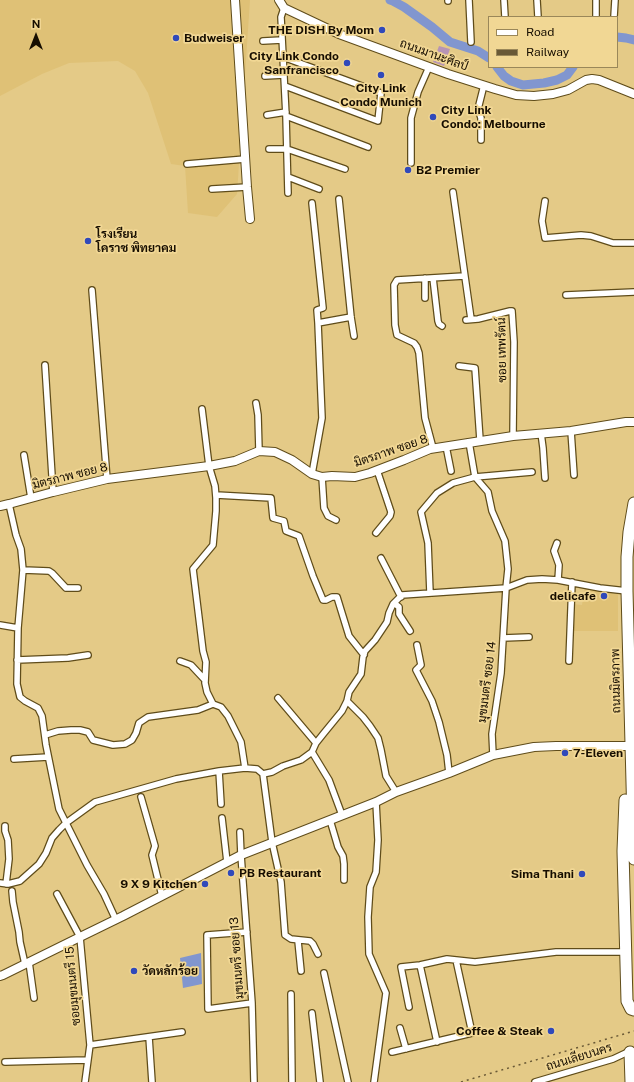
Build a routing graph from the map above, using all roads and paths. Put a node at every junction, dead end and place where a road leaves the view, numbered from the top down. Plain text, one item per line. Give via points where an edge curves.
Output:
1 (235, 0) edge
2 (279, 0) edge
3 (469, 0) edge
4 (504, 0) edge
5 (537, 0) edge
6 (596, 0) edge
7 (615, 0) edge
8 (284, 8) junction
9 (505, 16) edge
10 (538, 16) edge
11 (596, 16) edge
12 (614, 16) edge
13 (263, 40) dead end
14 (282, 40) junction
15 (471, 42) dead end
16 (283, 57) junction
17 (429, 66) junction
18 (284, 75) junction
19 (265, 76) dead end
20 (484, 85) junction
21 (285, 86) junction
22 (634, 94) edge
23 (267, 114) dead end
24 (286, 114) junction
25 (481, 140) dead end
26 (368, 147) dead end
27 (269, 149) dead end
28 (287, 149) junction
29 (245, 159) junction
30 (411, 163) dead end
31 (187, 164) dead end
32 (345, 169) dead end
33 (288, 177) junction
34 (247, 187) junction
35 (212, 190) dead end
36 (319, 190) dead end
37 (453, 192) dead end
38 (288, 193) dead end
39 (339, 199) dead end
40 (545, 201) dead end
41 (312, 203) dead end
42 (250, 219) dead end
43 (634, 244) edge
44 (464, 276) junction
45 (425, 278) junction
46 (433, 278) junction
47 (92, 290) dead end
48 (634, 292) edge
49 (566, 295) dead end
50 (425, 298) dead end
51 (351, 317) junction
52 (318, 323) junction
53 (442, 326) dead end
54 (354, 336) dead end
55 (45, 365) dead end
56 (459, 366) dead end
57 (256, 403) dead end
58 (202, 409) dead end
59 (634, 422) edge
60 (571, 431) junction
61 (541, 433) junction
62 (513, 436) junction
63 (480, 440) junction
64 (469, 442) junction
65 (446, 446) junction
66 (433, 448) junction
67 (259, 451) junction
68 (24, 455) dead end
69 (209, 466) junction
70 (377, 470) junction
71 (450, 471) dead end
72 (532, 472) dead end
73 (312, 474) junction
74 (574, 474) dead end
75 (322, 477) junction
76 (475, 477) junction
77 (545, 478) dead end
78 (107, 479) junction
79 (53, 492) junction
80 (216, 495) junction
81 (31, 498) junction
82 (634, 503) edge
83 (9, 504) junction
84 (0, 506) edge
85 (336, 520) dead end
86 (376, 533) dead end
87 (557, 543) dead end
88 (381, 558) dead end
89 (23, 570) junction
90 (558, 580) junction
91 (572, 582) junction
92 (78, 588) dead end
93 (506, 588) junction
94 (627, 591) junction
95 (430, 593) junction
96 (400, 597) junction
97 (394, 603) junction
98 (0, 626) edge
99 (18, 628) junction
100 (410, 631) dead end
101 (529, 637) dead end
102 (503, 638) junction
103 (417, 645) dead end
104 (88, 655) dead end
105 (364, 655) junction
106 (17, 660) junction
107 (180, 661) dead end
108 (568, 661) dead end
109 (205, 680) junction
110 (278, 698) dead end
111 (347, 701) junction
112 (213, 704) junction
113 (45, 735) junction
114 (316, 743) junction
115 (630, 746) junction
116 (312, 752) junction
117 (494, 755) junction
118 (48, 757) junction
119 (14, 759) dead end
120 (244, 768) junction
121 (219, 771) junction
122 (449, 773) junction
123 (263, 774) junction
124 (632, 790) junction
125 (396, 792) junction
126 (141, 797) dead end
127 (376, 802) junction
128 (222, 804) dead end
129 (342, 815) junction
130 (222, 818) dead end
131 (330, 820) junction
132 (66, 823) junction
133 (5, 826) dead end
134 (240, 832) dead end
135 (272, 842) junction
136 (241, 855) junction
137 (634, 859) edge
138 (227, 862) junction
139 (344, 880) dead end
140 (3, 884) edge
141 (12, 891) dead end
142 (58, 894) dead end
143 (162, 896) junction
144 (116, 920) junction
145 (247, 932) junction
146 (80, 937) junction
147 (298, 940) junction
148 (625, 952) junction
149 (318, 954) dead end
150 (456, 960) junction
151 (27, 963) junction
152 (420, 965) junction
153 (301, 971) dead end
154 (324, 973) dead end
155 (0, 976) edge
156 (291, 994) dead end
157 (34, 998) dead end
158 (252, 1003) junction
159 (409, 1006) dead end
160 (634, 1010) edge
161 (312, 1013) dead end
162 (400, 1028) dead end
163 (182, 1032) dead end
164 (149, 1037) junction
165 (437, 1042) junction
166 (90, 1045) junction
167 (406, 1049) junction
168 (392, 1052) dead end
169 (632, 1057) edge
170 (87, 1060) junction
171 (5, 1062) dead end
172 (85, 1082) edge
173 (152, 1082) edge
174 (254, 1082) edge
175 (292, 1082) edge
176 (320, 1082) edge
177 (348, 1082) edge
178 (374, 1082) edge
179 (535, 1082) edge
180 (631, 1082) edge

1 - 29 street
2 - 8 street
3 - 15 street
4 - 9 street
5 - 10 street
6 - 11 street
7 - 12 street
8 - 14 street via 281,17
8 - 17 street, ถนนมานะศิลป์ via 339,34
13 - 14 street
14 - 16 street
16 - 18 street
16 - 21 street via 380,93 378,122
17 - 20 street, ถนนมานะศิลป์
17 - 30 street via 411,118
18 - 19 street
18 - 21 street
20 - 22 street, ถนนมานะศิลป์ via 516,95 534,96 568,90 592,79
20 - 25 street via 478,109 481,118
21 - 24 street
23 - 24 street
24 - 26 street
24 - 28 street
27 - 28 street
28 - 32 street
28 - 33 street
29 - 31 street
29 - 34 street
33 - 36 street
33 - 38 street
34 - 35 street
34 - 42 street
37 - 44 street
39 - 51 street
40 - 43 street via 542,221 545,238 581,235 613,243
41 - 52 street via 323,308 317,310
44 - 46 street
44 - 62 street, ซอย เทพรัตน์ via 468,319 512,311
45 - 46 street
45 - 50 street
45 - 66 street via 397,280 394,285 395,325 397,334 417,346 424,407
46 - 53 street via 438,321
47 - 78 street
48 - 49 street
51 - 52 street
51 - 54 street
52 - 73 street via 322,418
55 - 79 street
56 - 63 street via 475,368
57 - 67 street
58 - 69 street
59 - 60 street, มิตรภาพ ซอย 8
60 - 61 street, มิตรภาพ ซอย 8
60 - 74 street
61 - 62 street, มิตรภาพ ซอย 8
61 - 77 street
62 - 63 street, มิตรภาพ ซอย 8
63 - 64 street, มิตรภาพ ซอย 8
64 - 65 street, มิตรภาพ ซอย 8
64 - 76 street
65 - 66 street, มิตรภาพ ซอย 8
65 - 71 street
66 - 70 street, มิตรภาพ ซอย 8
67 - 69 street, มิตรภาพ ซอย 8 via 235,462
67 - 73 street, มิตรภาพ ซอย 8 via 275,452
68 - 81 street
69 - 78 street, มิตรภาพ ซอย 8
69 - 80 street
70 - 75 street, มิตรภาพ ซอย 8 via 355,477
70 - 86 street via 391,512
72 - 76 street
73 - 75 street, มิตรภาพ ซอย 8
75 - 85 street via 324,508 328,516
76 - 93 street, มุขมนตรี ซอย 14 via 488,492 492,511 505,541 508,570
76 - 95 street via 453,483 437,493 421,512 428,543
78 - 79 street, มิตรภาพ ซอย 8
79 - 81 street, มิตรภาพ ซอย 8
80 - 105 street via 271,498 273,518 284,521 286,531 299,536 323,600 336,597 349,636
80 - 109 street via 213,545 193,569 206,662
81 - 83 street, มิตรภาพ ซอย 8
82 - 94 highway, ถนนมิตรภาพ via 627,557
83 - 84 street, มิตรภาพ ซอย 8
83 - 89 street via 22,549
87 - 90 street via 554,551 559,565
88 - 96 street
89 - 92 street via 49,571 66,588
89 - 99 street
90 - 91 street
90 - 93 street via 527,580
91 - 94 street
91 - 108 street
93 - 95 street
93 - 102 street, มุขมนตรี ซอย 14
94 - 115 highway, ถนนมิตรภาพ
95 - 96 street
96 - 97 street
97 - 100 street via 399,607 399,614
97 - 105 street via 387,622
98 - 99 street
99 - 106 street
101 - 102 street
102 - 117 street, มุขมนตรี ซอย 14 via 502,673 492,734
103 - 122 street via 421,665 416,670 432,701 439,722
104 - 106 street
105 - 111 street via 361,674 349,692
106 - 113 street via 20,697 38,708
107 - 109 street via 191,665
109 - 112 street
110 - 114 street
111 - 114 street
111 - 125 street via 378,738 386,776
112 - 113 street via 198,710 148,717 139,723 132,740 125,744 113,745 93,740 88,732 80,730 58,731
112 - 120 street via 221,707 228,716 241,742
113 - 118 street
114 - 116 street
115 - 117 street via 534,747
115 - 124 highway, ถนนมิตรภาพ
116 - 123 street via 301,760
116 - 129 street via 329,780
117 - 122 street
118 - 119 street
118 - 132 street via 59,810
120 - 121 street
120 - 123 street via 257,769
121 - 128 street
121 - 132 street via 176,779 95,802
122 - 125 street
123 - 135 street
124 - 137 highway, ถนนมิตรภาพ
124 - 148 highway via 626,793 623,851
125 - 127 street
126 - 143 street via 155,846 152,855
127 - 129 street
127 - 178 street via 378,840 376,872 370,888 369,954 386,993
129 - 131 street
130 - 138 street
131 - 135 street
131 - 139 street via 344,864
132 - 140 street via 52,838 39,864 20,881
132 - 144 street
133 - 140 street via 9,859
134 - 136 street, มุขมนตรี ซอย 13
135 - 136 street
135 - 147 street via 281,882 285,935
136 - 138 street
136 - 145 street, มุขมนตรี ซอย 13
138 - 143 street
141 - 151 street via 20,942
142 - 146 street, ซอยมุขมนตรี 15
143 - 144 street
144 - 146 street
145 - 158 street, มุขมนตรี ซอย 13
145 - 158 street via 207,935 208,1009
146 - 151 street
146 - 166 street, ซอยมุขมนตรี 15
147 - 149 street via 310,941
147 - 153 street
148 - 150 street via 556,952 475,962
148 - 160 highway via 627,1001
150 - 152 street via 447,959
150 - 165 street via 472,1033
151 - 155 street
151 - 157 street
152 - 159 street via 401,967
152 - 165 street
154 - 177 street
156 - 175 street
158 - 174 street, มุขมนตรี ซอย 13
161 - 176 street
162 - 167 street
163 - 164 street
164 - 166 street
164 - 173 street
165 - 167 street
166 - 170 street, ซอยมุขมนตรี 15
167 - 168 street
169 - 179 street, ถนนเลียบนคร via 613,1059
169 - 180 highway
170 - 171 street
170 - 172 street, ซอยมุขมนตรี 15

